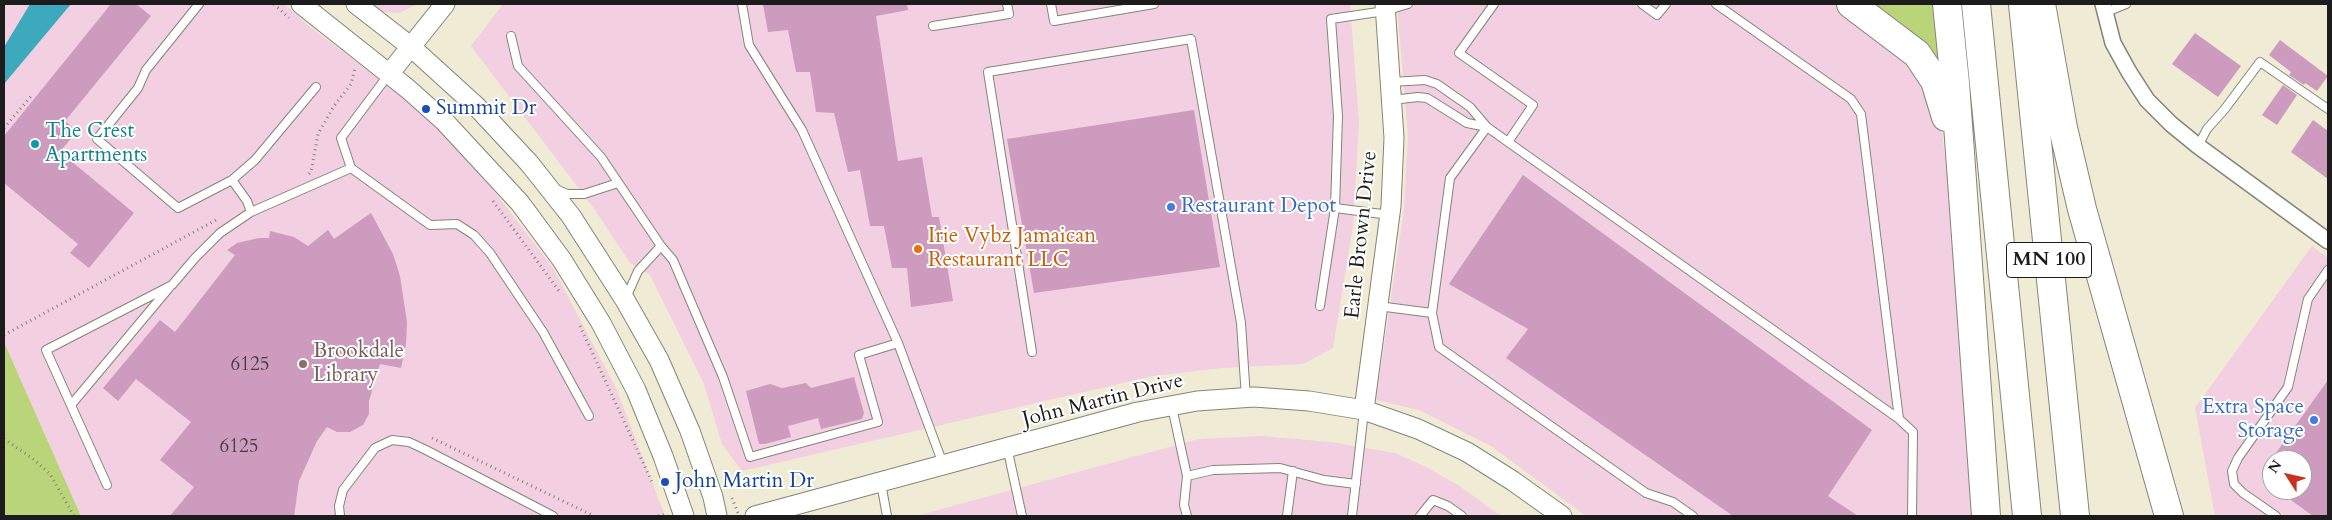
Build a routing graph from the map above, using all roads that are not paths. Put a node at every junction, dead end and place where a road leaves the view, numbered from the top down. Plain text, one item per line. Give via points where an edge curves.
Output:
1 (199, 4) edge
2 (301, 4) edge
3 (356, 4) edge
4 (446, 4) edge
5 (742, 4) edge
6 (1007, 4) edge
7 (1051, 4) edge
8 (1154, 4) edge
9 (1408, 4) edge
10 (1494, 4) edge
11 (1642, 4) edge
12 (1666, 4) edge
13 (1716, 4) edge
14 (1851, 4) edge
15 (1947, 4) edge
16 (1976, 4) edge
17 (2023, 4) edge
18 (2041, 4) edge
19 (2126, 4) edge
20 (1385, 7) edge
21 (2104, 8) edge
22 (933, 26) dead end
23 (511, 36) dead end
24 (410, 46) junction
25 (385, 80) junction
26 (316, 87) dead end
27 (1390, 91) junction
28 (2328, 109) edge
29 (1487, 127) junction
30 (1508, 142) junction
31 (2198, 146) junction
32 (351, 168) junction
33 (232, 180) junction
34 (618, 183) junction
35 (1962, 183) junction
36 (546, 185) junction
37 (1335, 208) junction
38 (251, 212) junction
39 (1390, 215) junction
40 (2328, 241) edge
41 (662, 246) junction
42 (2328, 270) edge
43 (172, 285) junction
44 (625, 300) junction
45 (1320, 306) dead end
46 (1378, 306) junction
47 (1432, 313) junction
48 (898, 343) junction
49 (1032, 352) dead end
50 (1246, 398) junction
51 (71, 405) junction
52 (1172, 405) junction
53 (1364, 410) junction
54 (590, 416) dead end
55 (1979, 416) junction
56 (1899, 418) junction
57 (1007, 447) junction
58 (944, 466) junction
59 (1293, 471) junction
60 (1187, 476) junction
61 (881, 483) junction
62 (1356, 484) junction
63 (107, 485) dead end
64 (340, 516) edge
65 (553, 516) edge
66 (684, 516) edge
67 (717, 516) edge
68 (755, 516) edge
69 (887, 516) edge
70 (1022, 516) edge
71 (1187, 516) edge
72 (1287, 516) edge
73 (1352, 516) edge
74 (1420, 516) edge
75 (1462, 516) edge
76 (1562, 516) edge
77 (1694, 516) edge
78 (1912, 516) edge
79 (1986, 516) edge
80 (1995, 516) edge
81 (2027, 516) edge
82 (2075, 516) edge
83 (2169, 516) edge
84 (2276, 516) edge

1 - 33 lane via 97,139 178,208
2 - 25 street
3 - 24 street
4 - 24 street
5 - 48 lane via 749,45 802,130
6 - 22 lane via 1009,14
7 - 8 lane via 1054,21
9 - 20 lane
10 - 30 lane via 1459,53 1533,105
11 - 12 lane via 1658,15
13 - 56 lane via 1851,99 1861,114
14 - 35 highway via 1906,44 1928,68 1941,98
15 - 35 highway
16 - 81 highway, MN 100
17 - 82 highway, MN 100
18 - 83 highway via 2063,128 2082,210
19 - 21 lane
20 - 27 street, Earle Brown Drive
20 - 37 lane via 1331,18 1338,116
21 - 31 street via 2113,43 2147,100
23 - 34 lane via 518,66 601,157
24 - 25 street
24 - 36 street via 476,106
25 - 32 lane via 341,138
25 - 66 street via 445,122 520,203 562,260 636,390 664,456
26 - 33 lane via 255,160
27 - 29 lane via 1427,98 1467,123
27 - 29 lane via 1425,80 1437,84 1470,106
27 - 39 street, Earle Brown Drive via 1394,138
28 - 31 lane via 2260,62 2207,129
29 - 30 lane
29 - 47 lane via 1450,178
30 - 56 lane
31 - 40 street
32 - 38 lane
32 - 54 lane via 430,225 457,224 474,236 490,253 543,332
33 - 38 lane
34 - 36 lane via 584,194 567,194
34 - 41 lane
35 - 55 highway
36 - 44 street via 589,242
37 - 39 lane
37 - 45 lane
38 - 43 lane via 220,234
39 - 46 street, Earle Brown Drive
41 - 44 lane via 638,271
41 - 48 lane via 673,260 724,377 750,457 878,422 859,355
42 - 84 lane via 2308,299 2288,387 2232,471 2234,484 2242,493
43 - 51 lane
43 - 51 lane via 46,350
44 - 67 street via 659,360 690,431
46 - 47 lane
46 - 53 street, Earle Brown Drive
47 - 77 lane via 1439,347 1646,494 1673,502
48 - 58 lane
49 - 50 lane via 988,72 1191,39 1241,323
50 - 52 street, John Martin Drive
50 - 53 street, John Martin Drive via 1309,401
51 - 63 lane
52 - 57 street, John Martin Drive
52 - 60 lane
53 - 62 lane
53 - 76 street, John Martin Drive via 1418,429 1467,452
55 - 79 highway
55 - 80 highway
56 - 78 lane via 1913,432
57 - 58 street, John Martin Drive
57 - 70 lane
58 - 61 street, John Martin Drive
59 - 60 lane via 1280,468 1213,470
59 - 62 lane via 1324,480
59 - 72 lane
60 - 71 lane via 1184,505
61 - 68 street, John Martin Drive
61 - 69 lane
62 - 73 lane
64 - 65 lane via 343,490 375,448 392,440 409,442 426,450
74 - 75 lane via 1433,500

